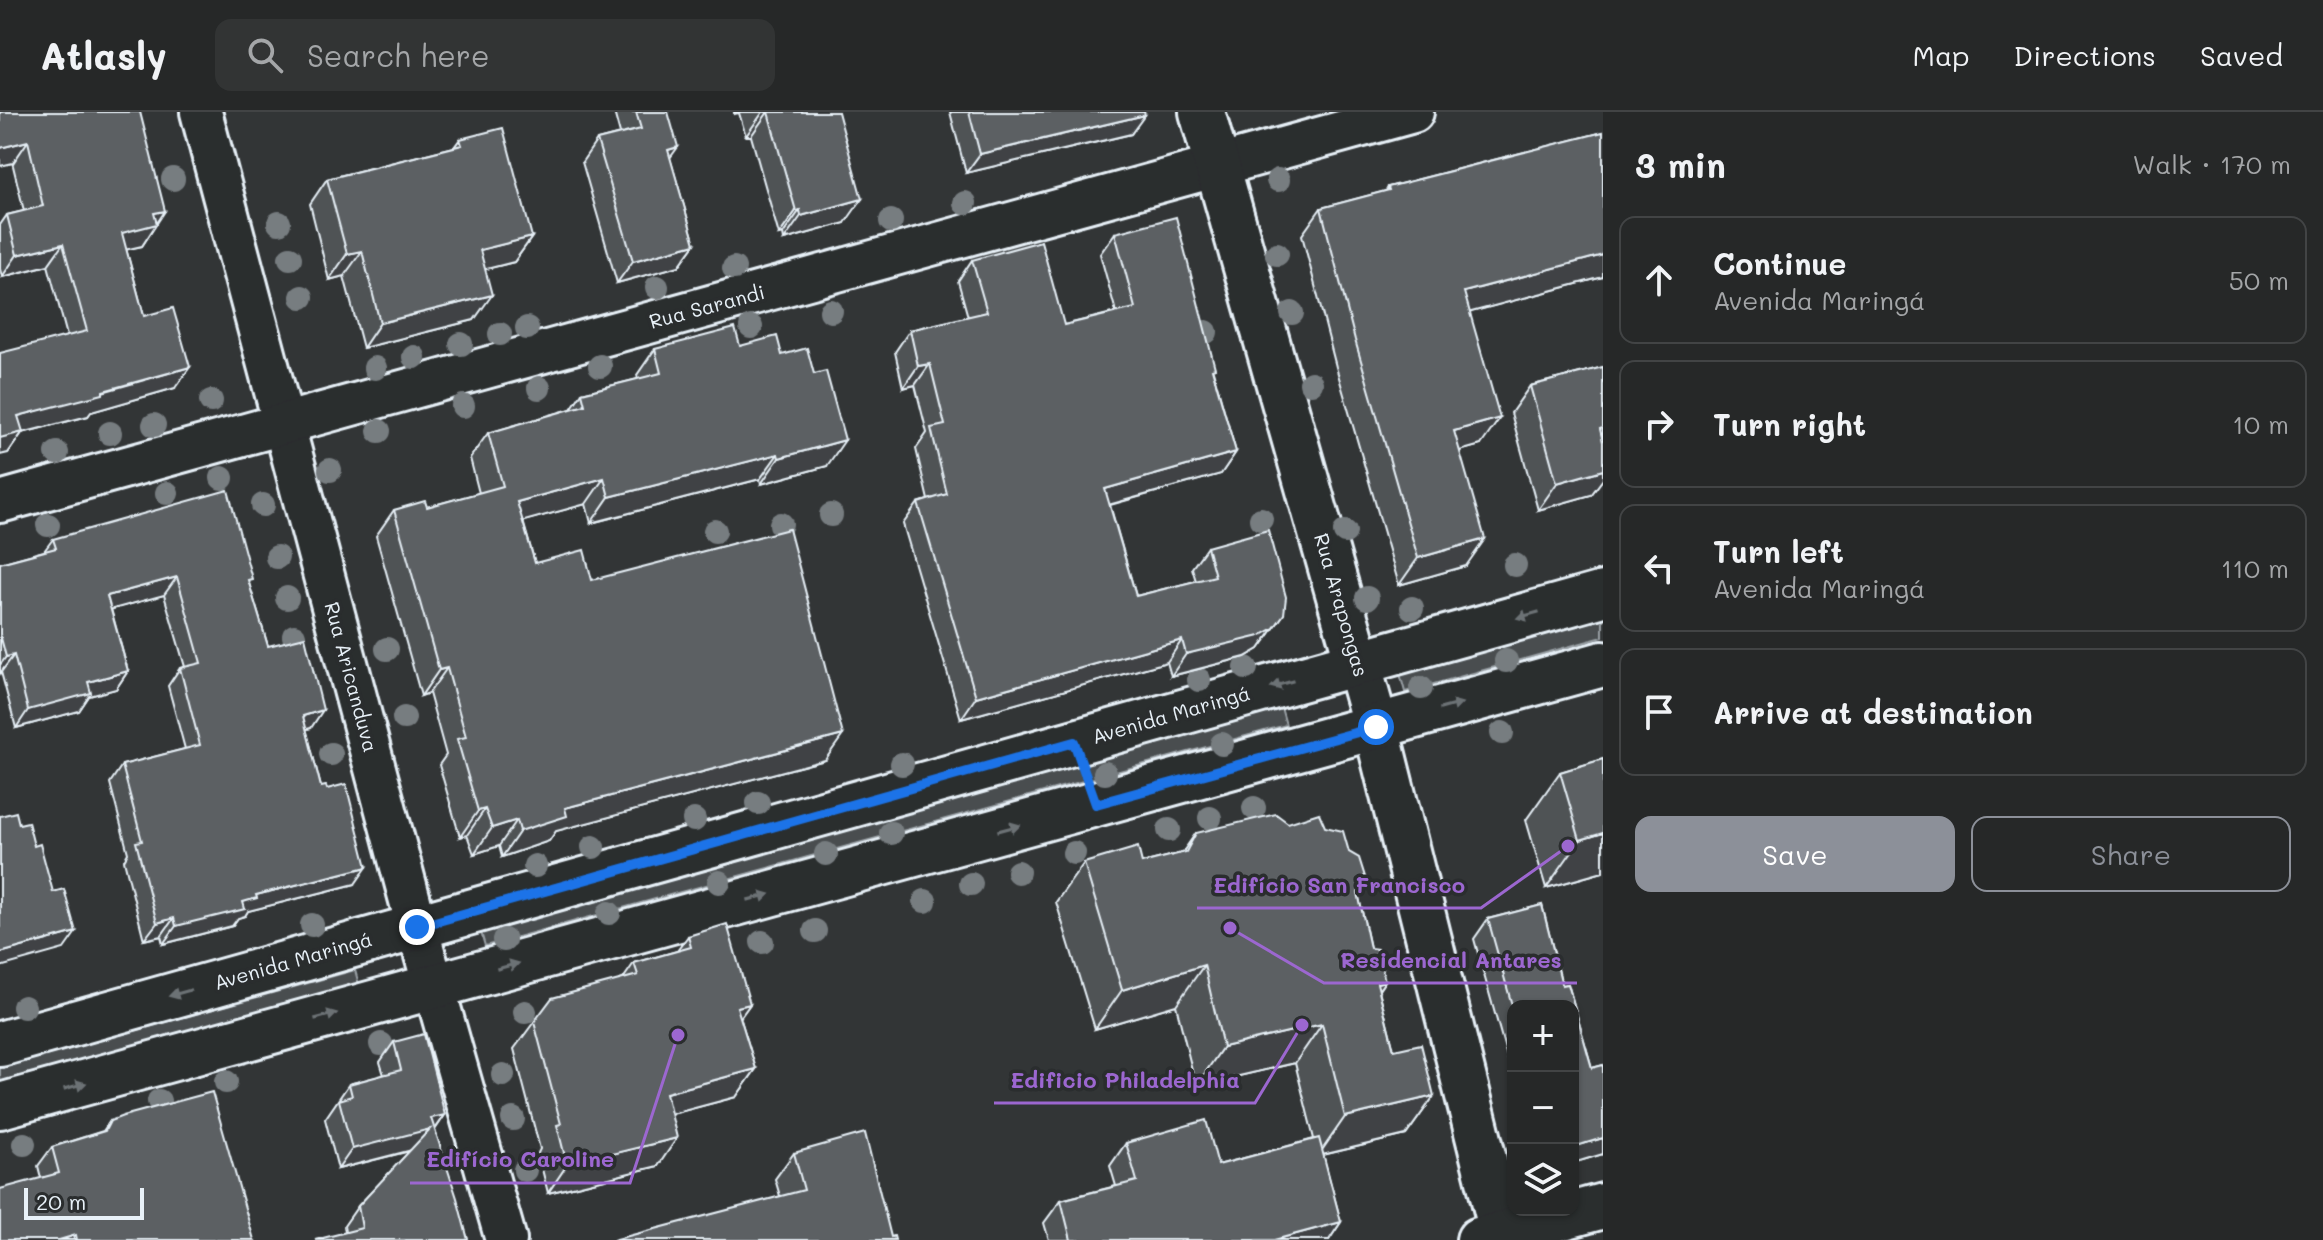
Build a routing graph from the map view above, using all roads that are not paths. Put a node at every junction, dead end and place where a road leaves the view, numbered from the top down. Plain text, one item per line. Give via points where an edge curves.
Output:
1 (201, 112) edge
2 (1202, 112) edge
3 (1413, 112) edge
4 (1217, 166) junction
5 (284, 423) junction
6 (0, 502) edge
7 (1603, 594) edge
8 (1357, 663) junction
9 (1603, 664) edge
10 (1376, 727) junction
11 (1074, 742) junction
12 (1096, 804) junction
13 (417, 927) junction
14 (433, 987) junction
15 (0, 1044) edge
16 (0, 1106) edge
17 (1603, 1206) edge
18 (1495, 1238) edge
19 (506, 1240) edge

1 - 5 street, Rua Aricanduva
2 - 4 street, Rua Arapongas
3 - 4 street, Rua Sarandi
4 - 5 street, Rua Sarandi
4 - 8 street, Rua Arapongas
5 - 6 street, Rua Sarandi
5 - 13 street, Rua Aricanduva
7 -> 8 street, Avenida Maringá
8 - 10 street, Rua Arapongas
8 -> 11 street, Avenida Maringá
10 -> 9 street
10 - 12 street
10 - 18 street, Rua Arapongas
11 - 12 street
11 - 13 street, Avenida Maringá
14 -> 12 street
13 - 14 street, Rua Aricanduva
13 -> 15 street, Avenida Maringá
16 -> 14 street
14 - 19 street, Rua Aricanduva
17 - 18 street

